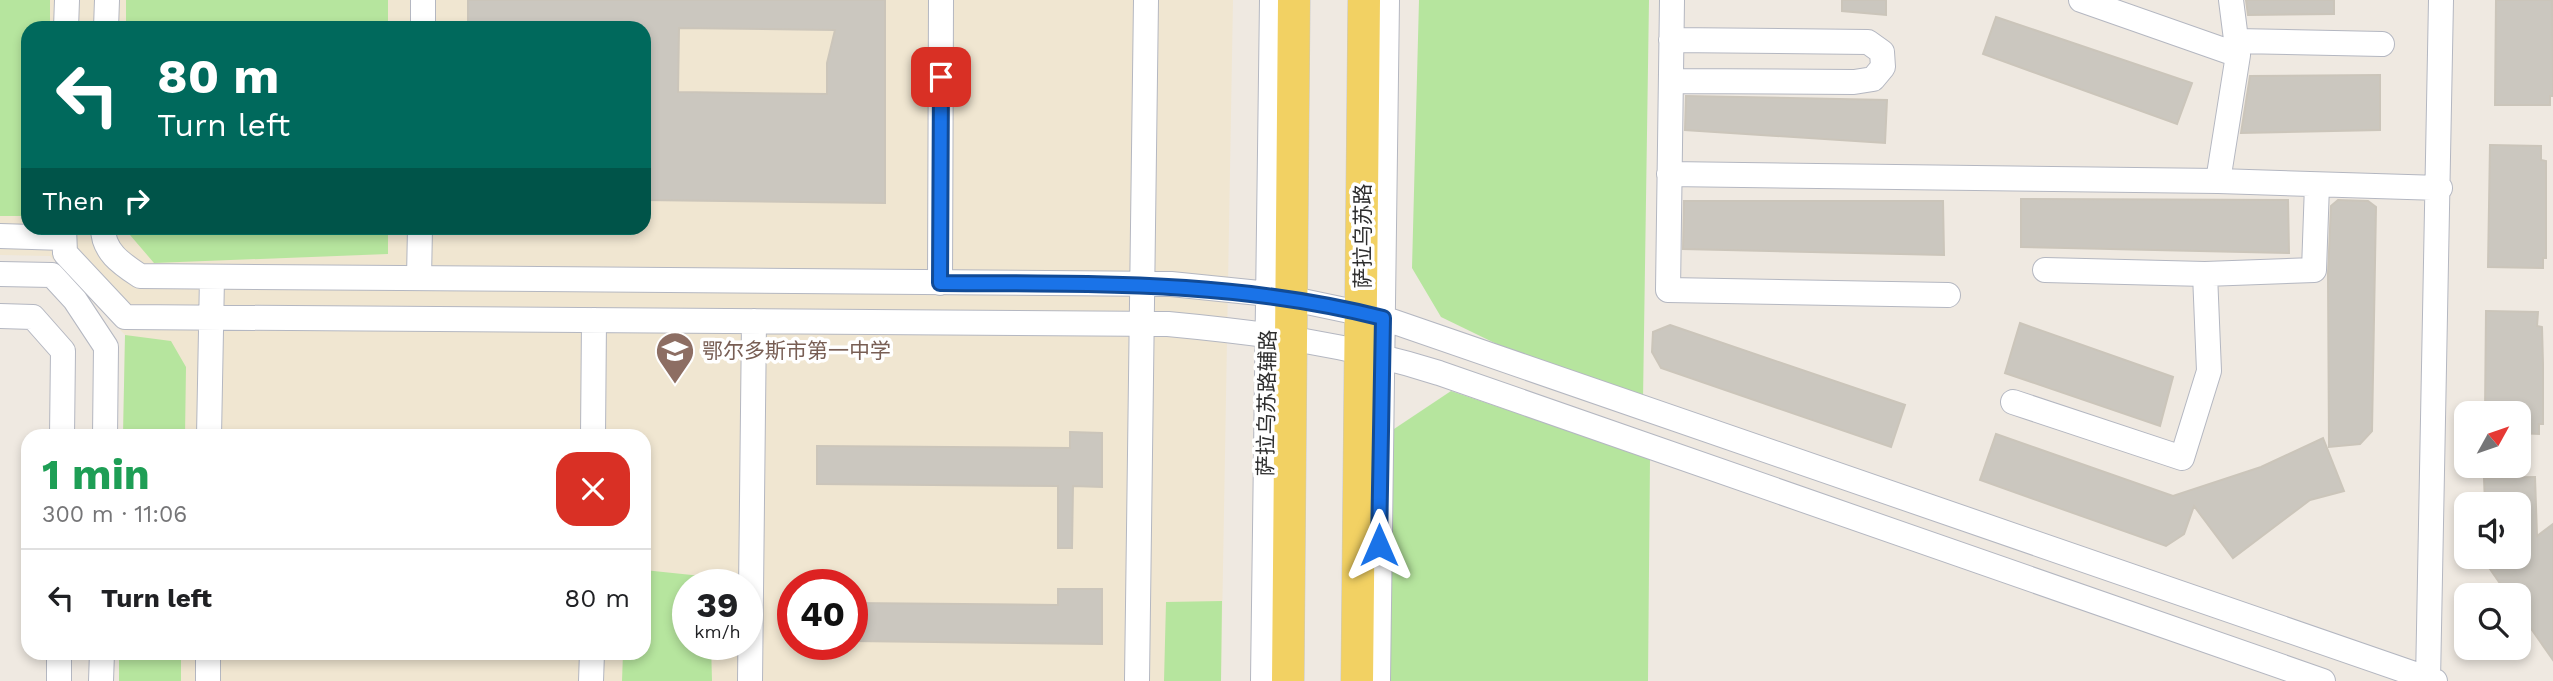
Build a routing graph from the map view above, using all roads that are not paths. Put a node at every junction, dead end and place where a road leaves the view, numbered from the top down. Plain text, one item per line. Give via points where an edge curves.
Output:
1 (67, 0) edge
2 (107, 0) edge
3 (424, 0) edge
4 (941, 0) edge
5 (1146, 0) edge
6 (1272, 0) edge
7 (1294, 0) edge
8 (1364, 0) edge
9 (1387, 0) edge
10 (1672, 0) edge
11 (2081, 0) edge
12 (2231, 0) edge
13 (2441, 0) edge
14 (66, 21) edge
15 (106, 21) edge
16 (423, 21) edge
17 (1671, 40) junction
18 (2382, 44) dead end
19 (2237, 48) junction
20 (1671, 81) junction
21 (1669, 174) junction
22 (2218, 181) junction
23 (2317, 185) junction
24 (2440, 187) junction
25 (21, 235) edge
26 (64, 235) edge
27 (103, 235) edge
28 (419, 235) edge
29 (0, 236) edge
30 (116, 260) junction
31 (2045, 270) dead end
32 (0, 274) edge
33 (2205, 274) junction
34 (212, 277) junction
35 (419, 278) junction
36 (93, 282) junction
37 (940, 283) junction
38 (1144, 284) junction
39 (1948, 295) dead end
40 (1280, 296) junction
41 (75, 300) junction
42 (1373, 315) junction
43 (0, 316) edge
44 (210, 318) junction
45 (594, 320) junction
46 (754, 321) junction
47 (1142, 324) junction
48 (47, 329) junction
49 (1279, 335) junction
50 (1372, 352) junction
51 (2013, 402) dead end
52 (62, 429) edge
53 (105, 429) edge
54 (209, 429) edge
55 (593, 429) edge
56 (59, 660) edge
57 (102, 660) edge
58 (208, 660) edge
59 (592, 660) edge
60 (2430, 680) edge
61 (59, 681) edge
62 (101, 681) edge
63 (208, 681) edge
64 (592, 681) edge
65 (750, 681) edge
66 (1137, 681) edge
67 (1263, 681) edge
68 (1288, 681) edge
69 (1357, 681) edge
70 (1378, 681) edge
71 (2323, 681) edge

1 - 14 street
2 - 15 street
3 - 16 street
4 - 37 street
5 - 38 street
6 - 40 street
7 - 40 main road
8 - 42 main road, 萨拉乌苏路
9 - 42 street
10 - 17 street
11 - 19 street
12 - 19 street
13 - 24 street
17 - 20 street
17 - 20 street via 1868,42 1882,52 1883,67 1873,79 1854,82
18 - 19 street
19 - 22 street
20 - 21 street
21 - 22 street
21 - 39 street via 1668,290
22 - 23 street
23 - 24 street
23 - 33 street via 2314,270
24 - 60 street
25 - 29 street
26 - 36 street via 65,253
27 - 30 street
28 - 35 street
30 - 34 street via 140,276
30 - 36 street
31 - 33 street
32 - 41 street via 52,275
33 - 51 street via 2209,371 2182,458
34 - 35 street
34 - 44 street
35 - 37 street
36 - 41 street
36 - 44 street via 125,317
37 - 38 street
38 - 40 street
38 - 47 street
40 - 42 street
40 - 49 main road
41 - 48 street
41 - 53 street via 106,346
42 - 50 main road, 萨拉乌苏路
42 - 60 street
43 - 48 street via 33,317
44 - 45 street
44 - 54 street
45 - 46 street
45 - 55 street
46 - 47 street
46 - 65 street
47 - 49 street
47 - 66 street
48 - 52 street via 63,351
49 - 50 street
49 - 67 street, 萨拉乌苏路辅路
49 - 68 main road
50 - 69 main road, 萨拉乌苏路
50 - 70 street
50 - 71 street
56 - 61 street
57 - 62 street
58 - 63 street
59 - 64 street

